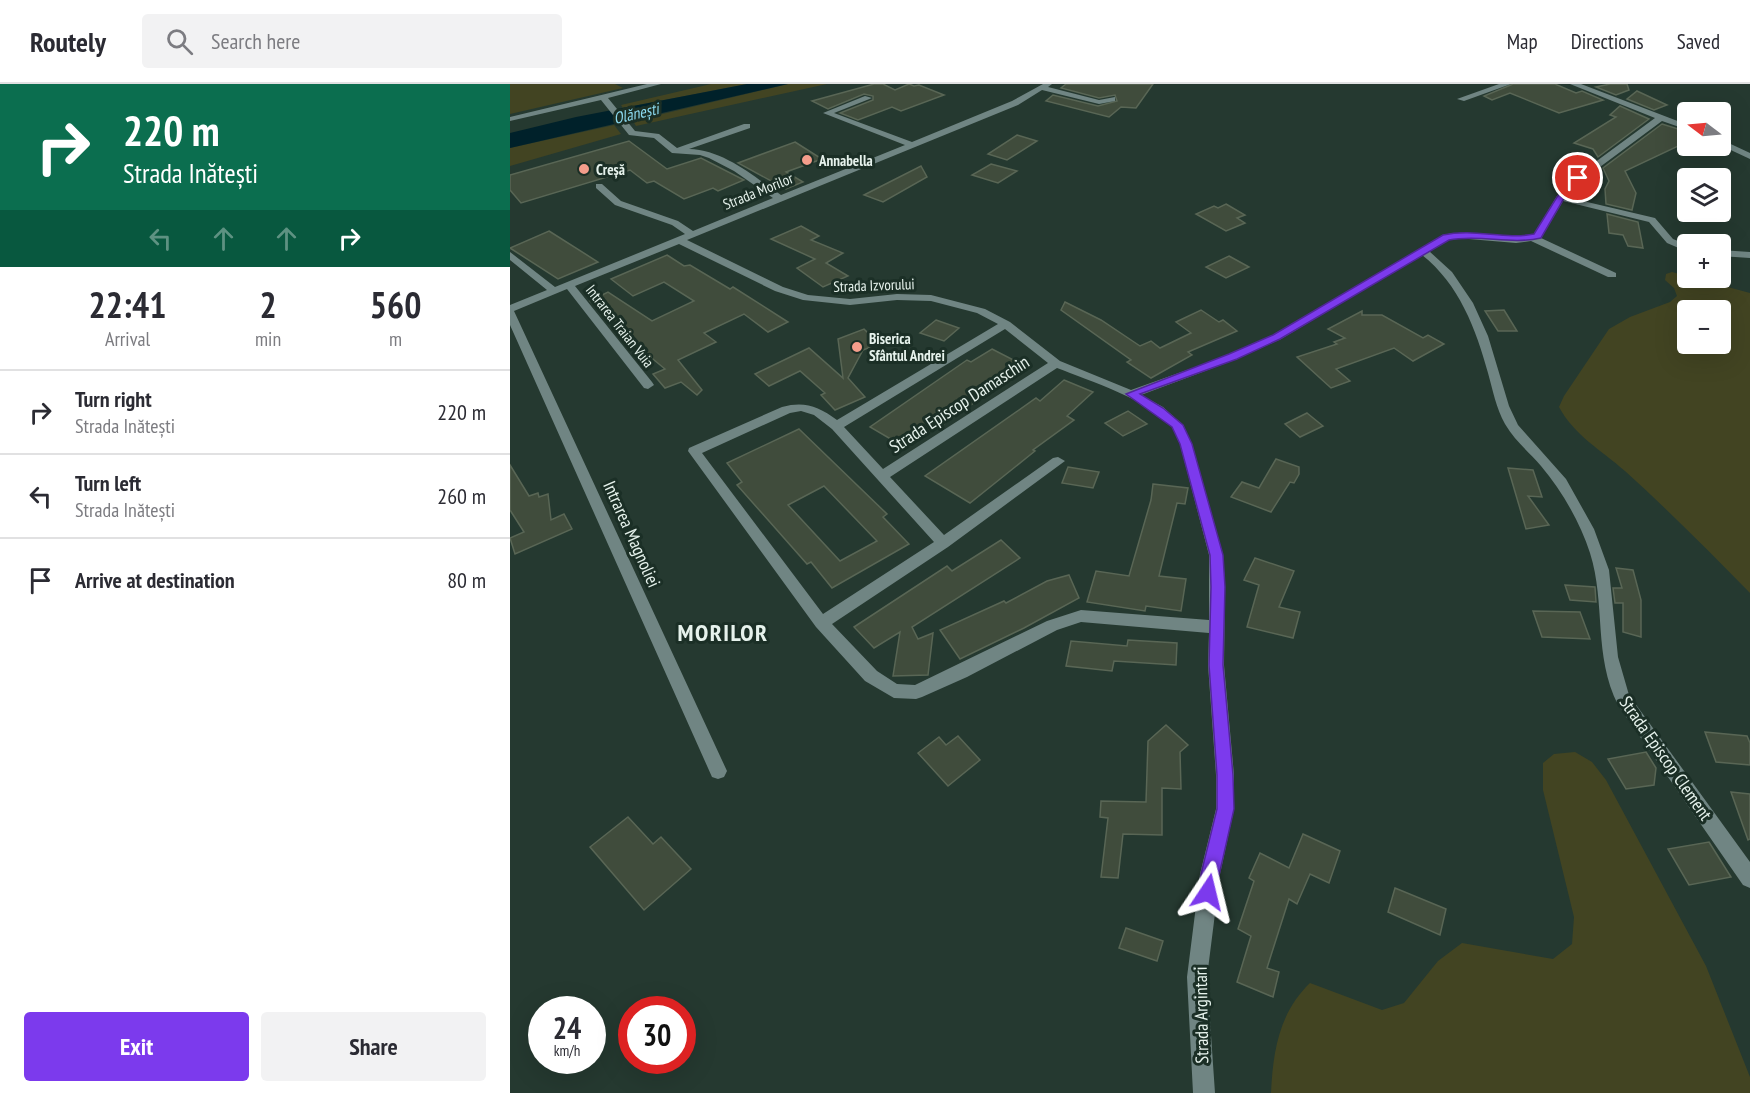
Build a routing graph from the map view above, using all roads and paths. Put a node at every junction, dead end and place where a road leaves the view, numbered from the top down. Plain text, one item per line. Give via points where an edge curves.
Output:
1 (657, 84) edge
2 (1507, 84) edge
3 (1574, 84) edge
4 (1045, 86) edge
5 (868, 98) dead end
6 (606, 99) junction
7 (1112, 99) dead end
8 (1461, 99) dead end
9 (1660, 118) junction
10 (510, 119) edge
11 (1677, 124) edge
12 (747, 126) dead end
13 (912, 145) junction
14 (1731, 146) edge
15 (675, 151) junction
16 (1750, 156) edge
17 (599, 186) dead end
18 (1560, 198) junction
19 (780, 199) junction
20 (692, 235) junction
21 (1532, 238) junction
22 (679, 240) junction
23 (1677, 244) edge
24 (1423, 251) junction
25 (1731, 254) edge
26 (510, 255) edge
27 (1750, 255) edge
28 (1612, 275) dead end
29 (569, 285) junction
30 (554, 291) junction
31 (510, 311) edge
32 (1006, 324) junction
33 (1056, 363) junction
34 (648, 385) dead end
35 (1131, 394) junction
36 (836, 426) junction
37 (1058, 461) dead end
38 (881, 476) junction
39 (943, 543) junction
40 (821, 623) junction
41 (1216, 627) junction
42 (718, 771) dead end
43 (1750, 878) edge
44 (1204, 1093) edge

1 - 6 street
2 - 8 street
3 - 9 street
4 - 7 street via 1099,102
4 - 13 street, Strada Morilor via 1015,103
5 - 13 street via 827,113
6 - 10 street
6 - 15 street via 632,133 656,136
9 - 11 street
9 - 18 street via 1592,167
12 - 15 street
13 - 19 street, Strada Morilor
14 - 16 street
15 - 19 street via 712,156
17 - 20 street via 618,203 675,223
18 - 21 street via 1542,230
18 - 23 street via 1652,220
19 - 20 street, Strada Morilor
20 - 22 street, Strada Morilor
21 - 24 street via 1456,235
21 - 28 street
22 - 29 street, Strada Morilor
22 - 32 street, Strada Izvorului via 792,294 836,302 931,298 981,310
24 - 35 street via 1277,337
24 - 43 street, Strada Episcop Clement via 1448,271 1479,325 1506,415 1521,440 1562,483 1598,554 1606,592 1608,650 1619,691
25 - 27 street
26 - 30 street
29 - 30 street, Strada Morilor
29 - 34 street, Intrarea Traian Vuia
30 - 31 street, Strada Morilor
31 - 42 street, Intrarea Magnoliei
32 - 33 street, Strada Izvorului
32 - 36 street
33 - 35 street, Strada Izvorului
33 - 38 street, Strada Episcop Damaschin
35 - 41 street, Strada Argintari via 1177,425 1186,444 1216,555
36 - 38 street
36 - 40 street via 817,411 802,406 694,451
37 - 39 street
38 - 39 street
39 - 40 street
40 - 41 street via 871,676 894,691 916,692 1052,625 1081,616
41 - 44 street, Strada Argintari via 1225,809 1210,874 1197,977

